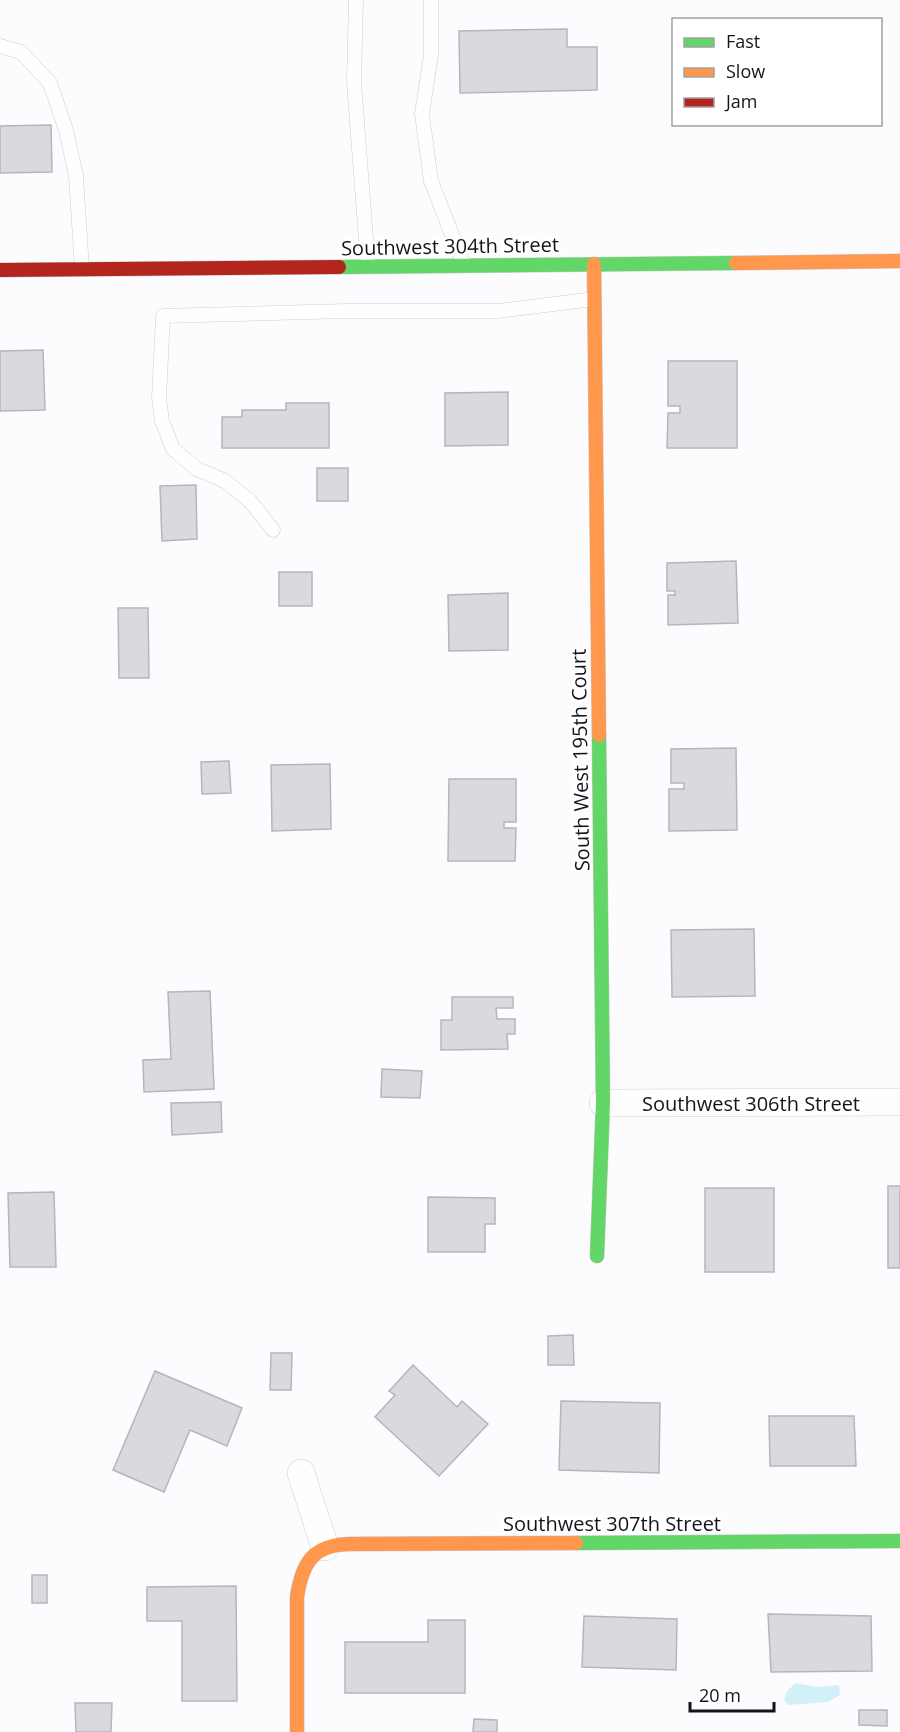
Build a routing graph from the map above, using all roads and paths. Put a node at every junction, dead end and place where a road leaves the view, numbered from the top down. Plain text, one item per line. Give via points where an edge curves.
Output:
1 (356, 0) edge
2 (431, 0) edge
3 (0, 46) edge
4 (900, 261) edge
5 (594, 264) junction
6 (464, 265) junction
7 (368, 266) junction
8 (82, 269) junction
9 (0, 270) edge
10 (594, 299) junction
11 (273, 530) dead end
12 (900, 1102) edge
13 (603, 1103) junction
14 (597, 1256) dead end
15 (301, 1473) dead end
16 (900, 1541) edge
17 (326, 1547) junction
18 (297, 1732) edge

1 - 7 lane via 354,82
2 - 6 lane via 430,55 422,114 431,181
3 - 8 lane via 21,52 50,83 76,176
4 - 5 street, Southwest 304th Street
5 - 6 street, Southwest 304th Street
5 - 10 street, South West 195th Court
6 - 7 street, Southwest 304th Street
7 - 8 street, Southwest 304th Street
8 - 9 street, Southwest 304th Street
10 - 11 lane via 498,311 163,316 159,398 162,421 173,449 197,469 225,481 250,501
10 - 13 street, South West 195th Court
12 - 13 street, Southwest 306th Street
13 - 14 street, South West 195th Court
15 - 17 street
16 - 17 street, Southwest 307th Street
17 - 18 street via 316,1552 300,1578 296,1615

